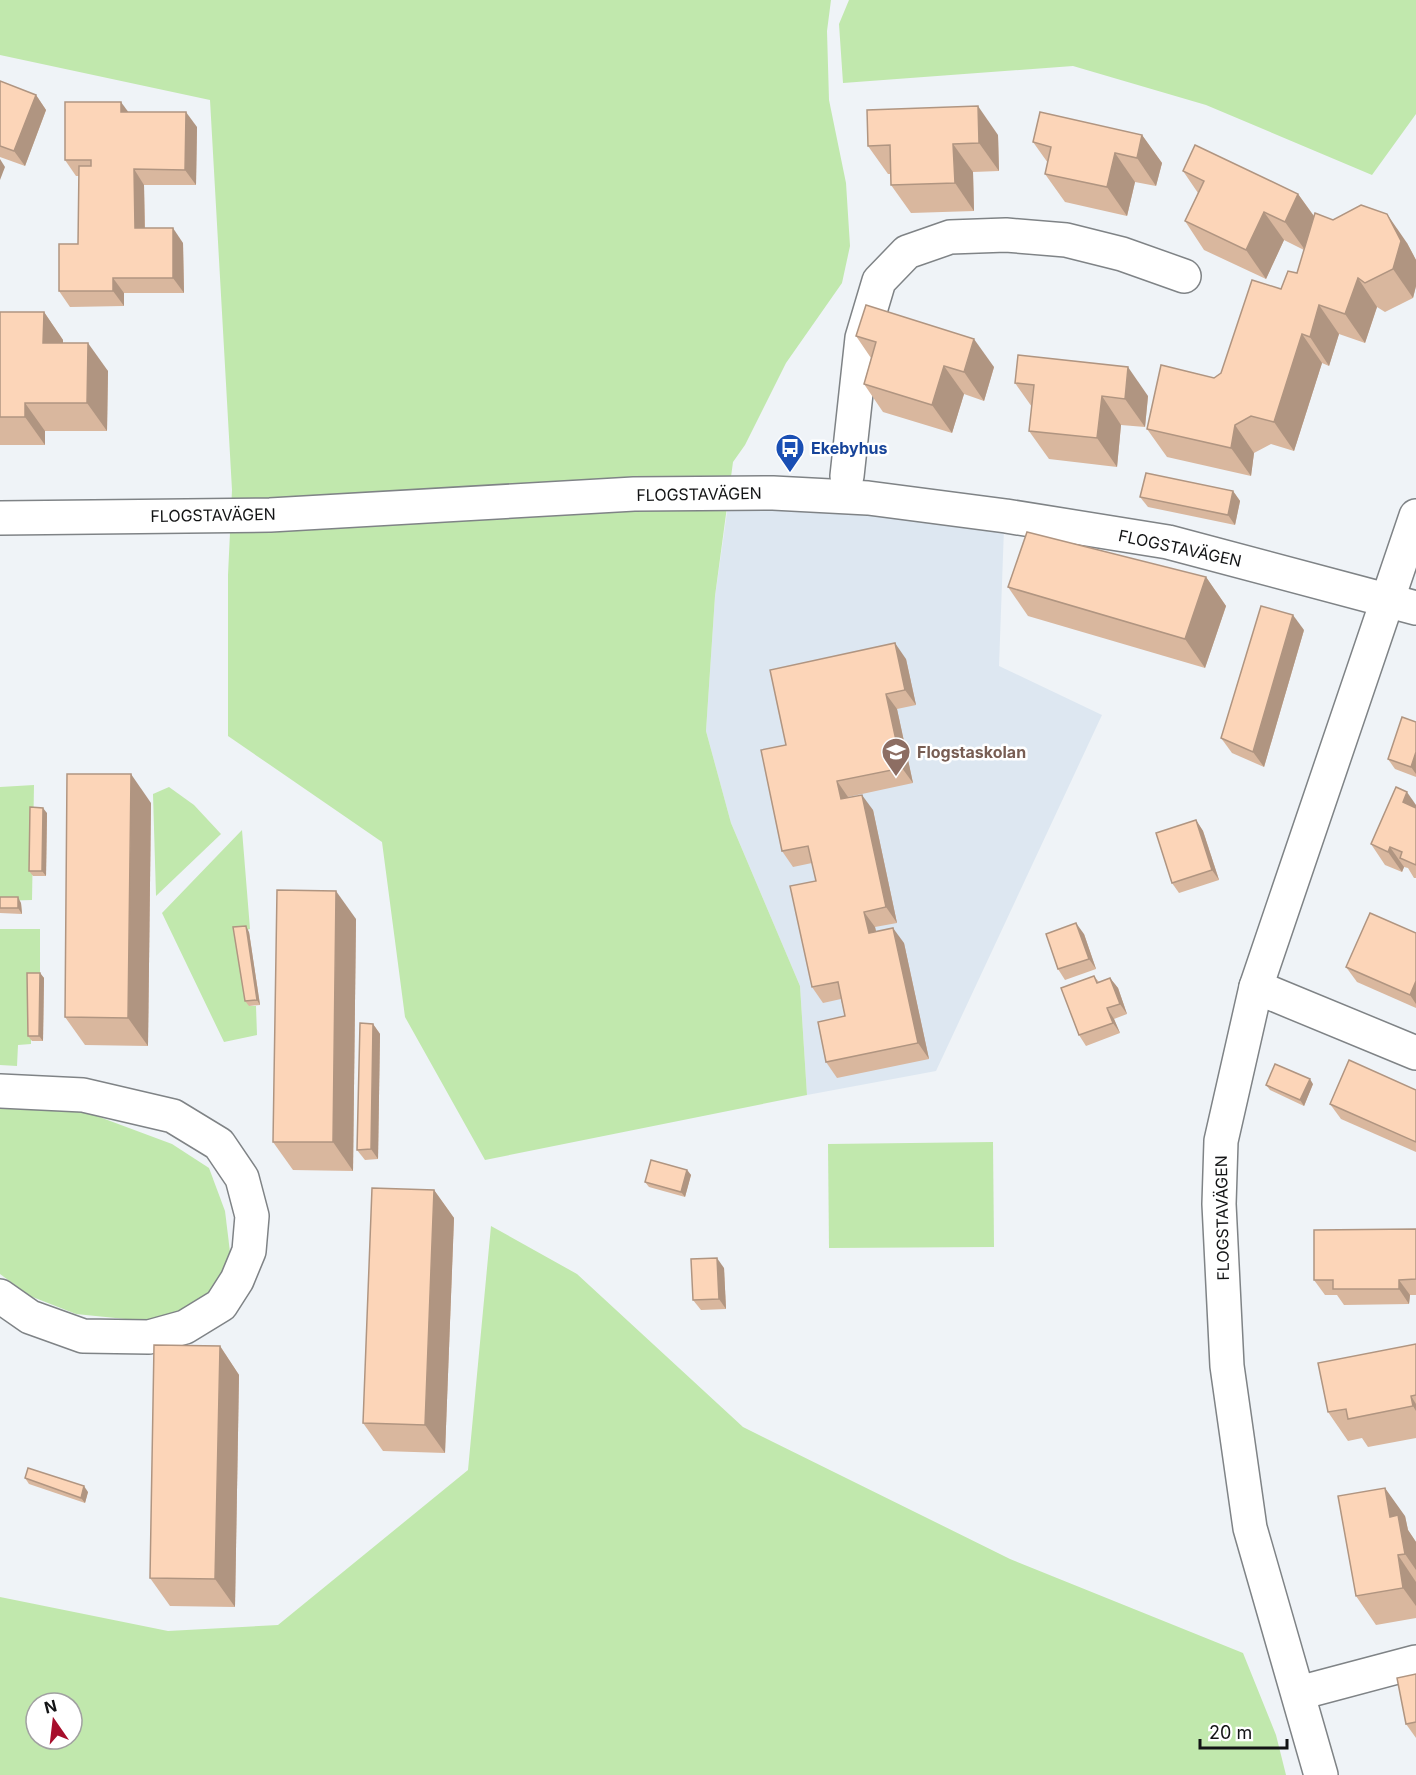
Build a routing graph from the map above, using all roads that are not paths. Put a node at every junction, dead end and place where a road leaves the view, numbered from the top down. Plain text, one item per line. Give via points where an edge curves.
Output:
1 (1184, 276) dead end
2 (847, 476) dead end
3 (1416, 516) edge
4 (0, 518) edge
5 (1401, 605) edge
6 (1256, 987) junction
7 (1416, 1053) edge
8 (0, 1091) edge
9 (0, 1296) edge
10 (1416, 1662) edge
11 (1299, 1693) junction
12 (1321, 1775) edge

1 - 2 street via 1122,254 1036,237 950,237 907,252 879,281 862,338
3 - 5 street, FLOGSTAVÄGEN
4 - 5 street, FLOGSTAVÄGEN via 270,515 634,494 773,493 868,498 1168,542
5 - 6 street, FLOGSTAVÄGEN
6 - 7 street
6 - 11 street, FLOGSTAVÄGEN via 1221,1141 1219,1204 1227,1366 1250,1528
8 - 9 street via 83,1095 173,1116 219,1144 242,1178 252,1216 249,1251 237,1280 221,1305 185,1327 149,1337 83,1336 30,1317
10 - 11 street
11 - 12 street, FLOGSTAVÄGEN

